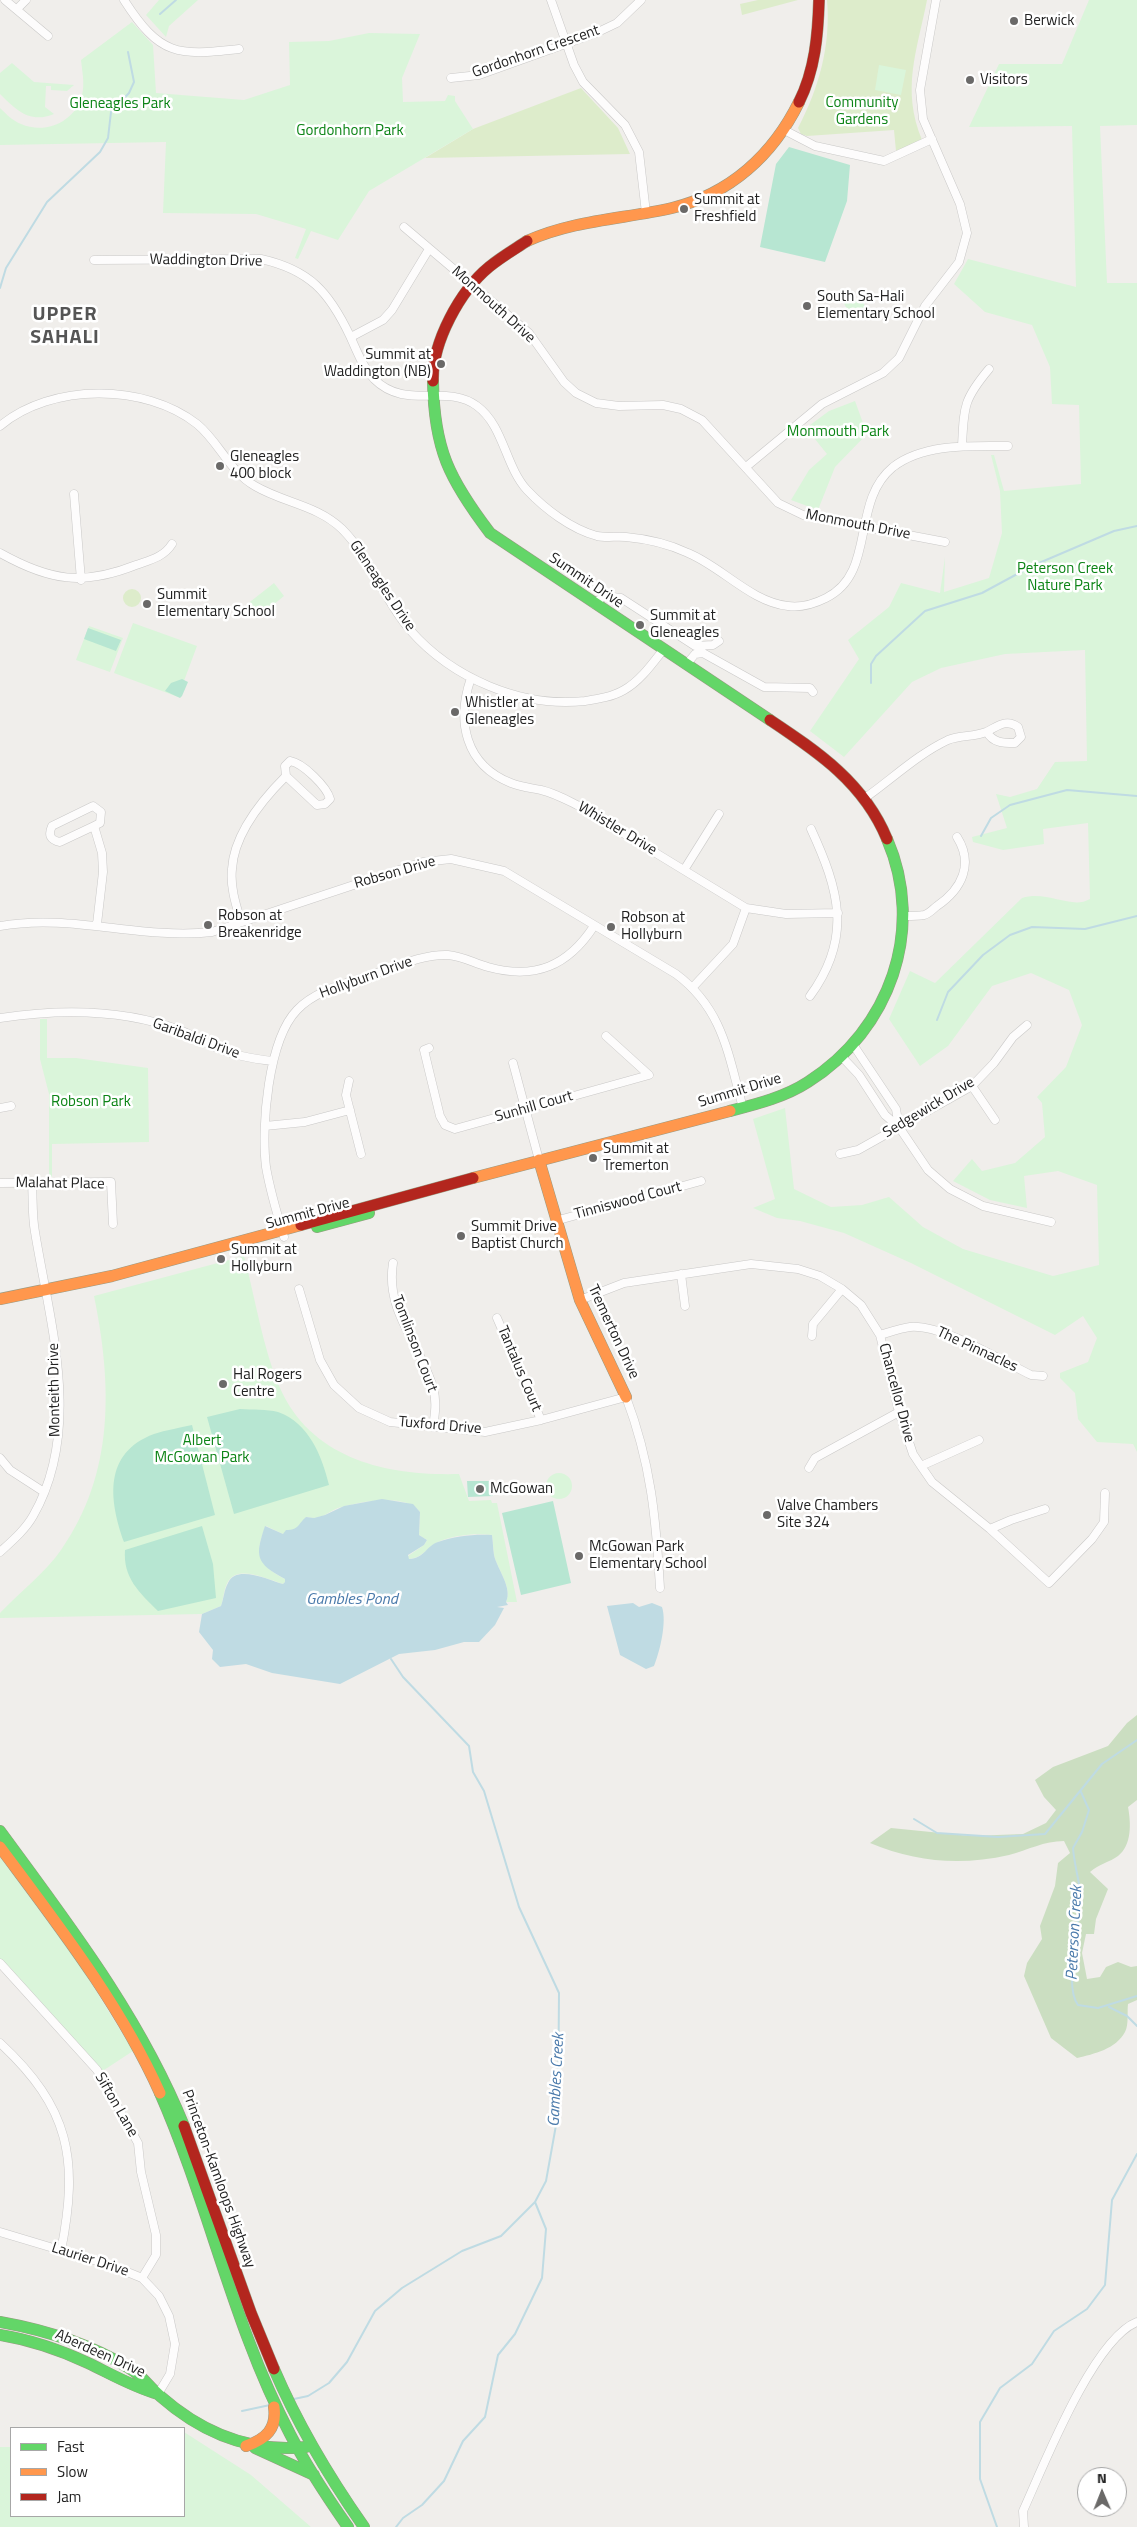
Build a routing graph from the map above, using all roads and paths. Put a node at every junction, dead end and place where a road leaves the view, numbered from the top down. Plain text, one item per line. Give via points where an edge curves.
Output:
1 (4, 0) edge
2 (26, 0) edge
3 (124, 0) edge
4 (551, 0) edge
5 (641, 0) edge
6 (819, 0) edge
7 (936, 0) edge
8 (17, 9) junction
9 (48, 36) dead end
10 (566, 44) junction
11 (239, 49) dead end
12 (451, 78) dead end
13 (786, 131) junction
14 (932, 139) junction
15 (646, 213) junction
16 (404, 227) dead end
17 (429, 249) junction
18 (94, 260) dead end
19 (471, 284) junction
20 (351, 337) junction
21 (989, 369) dead end
22 (430, 397) junction
23 (0, 426) edge
24 (962, 446) junction
25 (1008, 446) dead end
26 (746, 467) junction
27 (74, 494) dead end
28 (864, 527) junction
29 (945, 542) dead end
30 (172, 544) dead end
31 (0, 553) edge
32 (81, 580) junction
33 (594, 604) junction
34 (719, 642) dead end
35 (663, 650) junction
36 (686, 665) junction
37 (471, 678) junction
38 (813, 692) dead end
39 (987, 732) dead end
40 (286, 776) junction
41 (866, 798) junction
42 (719, 814) dead end
43 (94, 826) junction
44 (811, 829) dead end
45 (957, 837) dead end
46 (684, 870) junction
47 (746, 908) junction
48 (838, 913) junction
49 (905, 916) junction
50 (242, 922) junction
51 (97, 924) junction
52 (0, 926) edge
53 (594, 926) junction
54 (693, 987) junction
55 (810, 996) dead end
56 (0, 1018) edge
57 (1027, 1025) dead end
58 (606, 1036) dead end
59 (854, 1046) junction
60 (429, 1048) dead end
61 (843, 1058) junction
62 (273, 1061) junction
63 (513, 1063) dead end
64 (349, 1081) dead end
65 (972, 1086) junction
66 (11, 1106) dead end
67 (0, 1108) edge
68 (743, 1108) junction
69 (526, 1109) junction
70 (350, 1110) junction
71 (994, 1120) dead end
72 (265, 1126) junction
73 (899, 1127) junction
74 (361, 1154) dead end
75 (840, 1154) dead end
76 (540, 1163) junction
77 (701, 1181) dead end
78 (0, 1183) edge
79 (32, 1183) junction
80 (555, 1220) junction
81 (1051, 1222) dead end
82 (113, 1224) dead end
83 (283, 1233) junction
84 (393, 1263) dead end
85 (680, 1274) junction
86 (299, 1289) dead end
87 (842, 1289) junction
88 (47, 1293) junction
89 (0, 1299) edge
90 (580, 1300) junction
91 (0, 1306) edge
92 (686, 1306) dead end
93 (497, 1318) dead end
94 (880, 1335) junction
95 (812, 1336) dead end
96 (1043, 1376) dead end
97 (626, 1397) junction
98 (899, 1412) junction
99 (541, 1420) junction
100 (433, 1427) junction
101 (979, 1440) dead end
102 (0, 1458) edge
103 (921, 1466) junction
104 (809, 1468) dead end
105 (44, 1492) junction
106 (1105, 1494) dead end
107 (1045, 1509) dead end
108 (990, 1529) junction
109 (0, 1552) edge
110 (660, 1588) dead end
111 (0, 1831) edge
112 (0, 1847) edge
113 (0, 1963) edge
114 (0, 2043) edge
115 (0, 2232) edge
116 (61, 2251) junction
117 (142, 2278) junction
118 (0, 2322) edge
119 (1137, 2322) edge
120 (0, 2335) edge
121 (158, 2394) junction
122 (271, 2395) junction
123 (312, 2446) junction
124 (251, 2447) junction
125 (298, 2448) junction
126 (314, 2475) junction
127 (348, 2527) edge
128 (364, 2527) edge
129 (1024, 2527) edge

1 - 8 street
2 - 8 street
3 - 11 street via 156,39 177,51 194,54
4 - 10 street
5 - 10 street, Gordonhorn Crescent via 617,23
6 - 13 main road, Summit Drive via 819,38 811,74
7 - 14 street via 920,90 923,119
8 - 9 street
10 - 12 street, Gordonhorn Crescent via 479,75
10 - 15 street via 583,82 614,112 639,152
13 - 14 street via 815,146 884,161
13 - 15 main road, Summit Drive via 726,185 692,202
14 - 26 street via 960,204 967,233 960,262 925,306 898,358 883,373 822,404
15 - 19 main road, Summit Drive via 548,231 505,253
16 - 17 street, Monmouth Drive
17 - 19 street, Monmouth Drive
17 - 20 street via 392,310 383,320
18 - 20 street, Waddington Drive via 261,259 282,264 303,274 324,292 333,302
19 - 22 main road, Summit Drive via 444,332 436,356
19 - 26 street, Monmouth Drive via 528,333 576,393 596,403 663,405 681,409 702,420
20 - 22 street, Waddington Drive via 362,362 374,379 389,391 405,396
21 - 24 street via 971,391 964,410
22 - 28 street, Waddington Drive via 450,397 478,407 502,440 510,463 526,489 569,525 598,536 665,543 691,554 762,597 787,606 808,606 833,595 845,585 854,572
22 - 33 main road, Summit Drive via 436,442 446,470 478,520 504,544
23 - 37 street, Gleneagles Drive via 40,402 70,396 113,394 142,397 170,407 199,425 235,471 256,487 314,510 339,527 362,553 388,600 411,631 438,656
24 - 25 street, Waddington Drive
24 - 28 street, Waddington Drive via 915,454 894,466 881,479 869,501
26 - 28 street, Monmouth Drive via 778,503 803,515
27 - 32 street
28 - 29 street, Monmouth Drive
30 - 32 street via 168,551 148,561 114,574
31 - 32 street via 52,577
33 - 34 street via 604,596 621,598 695,646
33 - 35 main road, Summit Drive
35 - 36 main road, Summit Drive
35 - 37 street, Gleneagles Drive via 647,671 624,690 601,699 570,703 540,700 500,690
36 - 38 street via 695,654 703,653 764,687 810,688
36 - 41 main road, Summit Drive via 814,749 847,776
37 - 46 street, Whistler Drive via 463,709 464,724 469,743 488,769 512,784 559,796 577,805
39 - 41 street via 956,737 939,745
40 - 40 street via 317,805 330,799 328,792 298,763 290,761 285,766
40 - 50 street via 256,812 235,851 232,884
41 - 49 main road, Summit Drive via 880,819 896,857
42 - 46 street
43 - 43 street via 60,842 50,837 52,826 93,806 102,817
43 - 51 street via 102,852 103,872
44 - 48 street via 830,870
45 - 49 street via 964,848 966,860 962,878 952,896 926,915
46 - 47 street, Whistler Drive
47 - 48 street, Whistler Drive via 786,914
47 - 54 street via 733,944
48 - 55 street via 831,955 821,982
49 - 59 main road, Summit Drive via 901,951 885,996 872,1022
50 - 51 street, Robson Drive via 212,932 183,935
50 - 53 street, Robson Drive via 423,862 451,859 504,871
51 - 52 street, Robson Drive via 52,921
53 - 54 street, Robson Drive
53 - 62 street, Hollyburn Drive via 583,943 564,960 535,971 505,971 448,955 424,957 333,988 297,1010 279,1038
54 - 68 street, Robson Drive via 717,1021
56 - 62 street, Garibaldi Drive via 85,1012 142,1020 182,1031 218,1049 247,1058
57 - 65 street, Sedgewick Drive via 1012,1036 994,1063
58 - 69 street, Sunhill Court via 648,1075
59 - 61 main road, Summit Drive
59 - 73 street via 896,1109
60 - 69 street, Sunhill Court via 424,1050 440,1116 446,1125 455,1129
61 - 68 main road, Summit Drive via 794,1090
61 - 73 street via 859,1075 885,1115
62 - 72 street, Hollyburn Drive
63 - 69 street, Tremerton Drive
64 - 70 street via 346,1095
65 - 71 street
65 - 73 street, Sedgewick Drive
66 - 67 street
68 - 76 main road, Summit Drive via 603,1143
69 - 76 street, Tremerton Drive
70 - 72 street via 305,1122
70 - 74 street
72 - 83 street, Hollyburn Drive via 266,1166
73 - 75 street, Sedgewick Drive via 858,1150
73 - 81 street via 928,1170 950,1189 983,1206
76 - 80 main road, Tremerton Drive
76 - 83 main road, Summit Drive
77 - 80 street, Tinniswood Court
78 - 79 street, Malahat Place
79 - 82 street, Malahat Place via 111,1182
79 - 88 street, Monteith Drive via 35,1231
80 - 90 main road, Tremerton Drive
83 - 88 main road, Summit Drive
84 - 100 street, Tomlinson Court via 390,1279 397,1308 434,1390
85 - 87 street, Chancellor Drive via 751,1264 775,1265 820,1276
85 - 90 street, Chancellor Drive via 624,1283
85 - 92 street
86 - 100 street, Tuxford Drive via 320,1360 334,1385 359,1408 390,1422
87 - 94 street, Chancellor Drive via 861,1305
87 - 95 street via 813,1324
88 - 89 main road, Summit Drive
88 - 91 main road, Summit Drive
88 - 105 street, Monteith Drive via 58,1354 58,1423 53,1468
90 - 97 main road, Tremerton Drive
93 - 99 street, Tantalus Court
94 - 96 street, The Pinnacles via 911,1326 932,1329 1031,1375
94 - 98 street, Chancellor Drive
97 - 99 street, Tuxford Drive
97 - 110 street, Tremerton Drive via 648,1468 657,1529
98 - 103 street, Chancellor Drive via 913,1454
98 - 104 street via 815,1458
99 - 100 street, Tuxford Drive via 485,1432
101 - 103 street
102 - 105 street via 10,1470
103 - 108 street, Chancellor Drive via 932,1482
105 - 109 street, Monteith Drive via 33,1516
106 - 108 street, Chancellor Drive via 1104,1522 1049,1583
107 - 108 street
111 - 123 main road, Princeton-Kamloops Highway via 109,1980 155,2059 197,2159 269,2358
112 - 122 main road, Princeton-Kamloops Highway via 101,1985 146,2063 173,2122 247,2336
113 - 117 street, Sifton Lane via 97,2070 138,2144 156,2235 156,2255
114 - 116 street via 43,2091 64,2139 70,2191
115 - 116 street, Laurier Drive
116 - 117 street, Laurier Drive via 125,2269
117 - 121 street, Laurier Drive via 159,2296 169,2316 175,2344 170,2374
118 - 121 main road, Aberdeen Drive via 53,2334 104,2355 146,2379
119 - 129 street via 1114,2338 1074,2400 1023,2511
120 - 121 main road, Aberdeen Drive via 62,2351 142,2390
121 - 124 main road, Aberdeen Drive via 208,2429
122 - 124 main road via 276,2416 272,2432
122 - 125 main road, Princeton-Kamloops Highway
123 - 125 main road, Aberdeen Drive
123 - 128 main road, Princeton-Kamloops Highway
124 - 125 main road, Aberdeen Drive
124 - 126 main road
125 - 126 main road, Princeton-Kamloops Highway
126 - 127 main road, Princeton-Kamloops Highway

